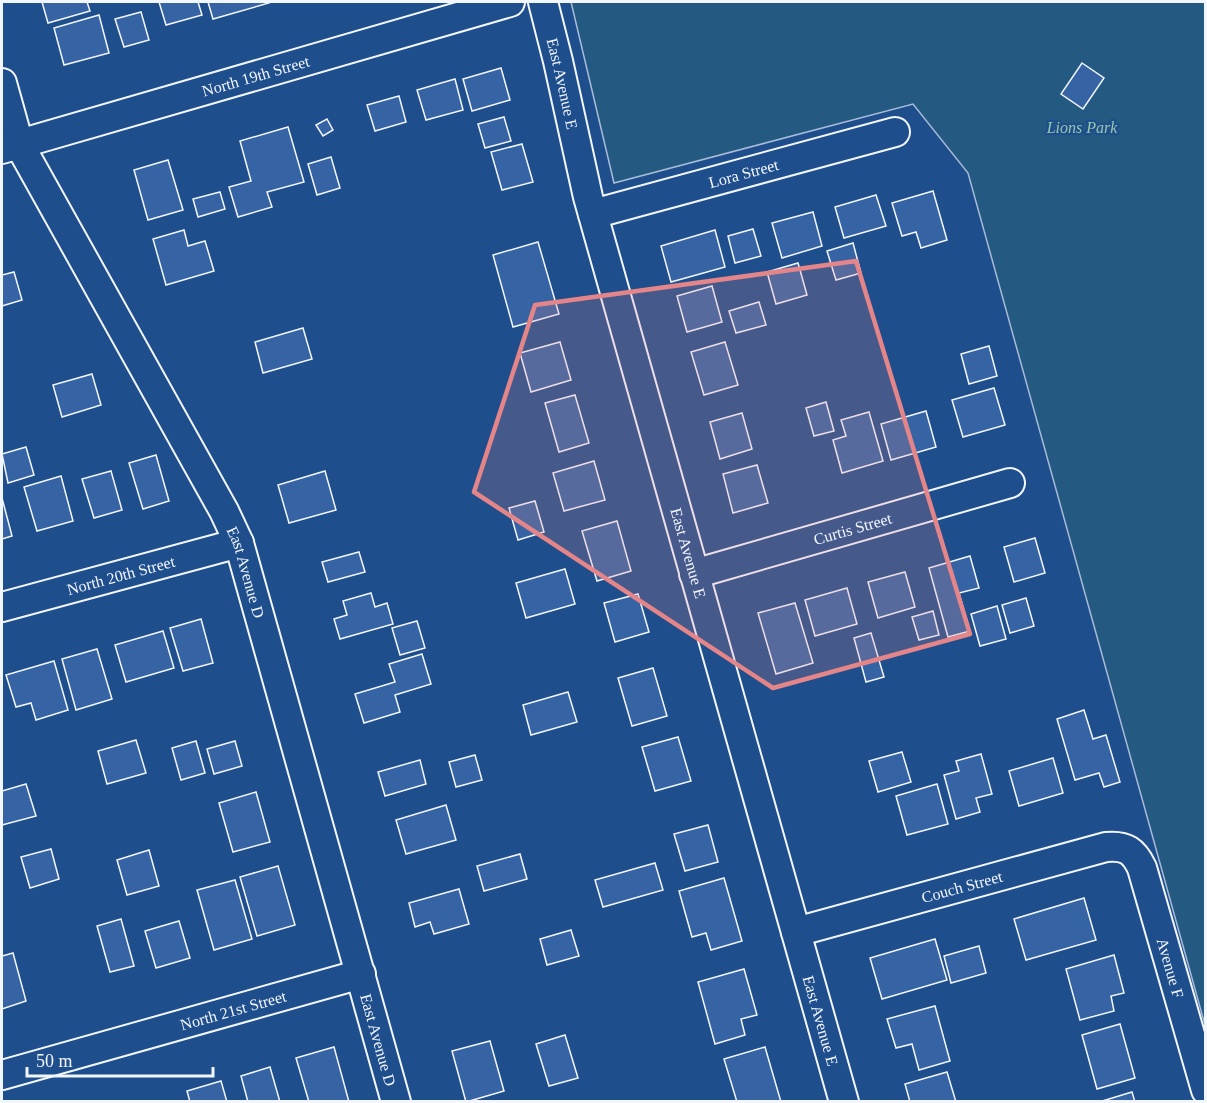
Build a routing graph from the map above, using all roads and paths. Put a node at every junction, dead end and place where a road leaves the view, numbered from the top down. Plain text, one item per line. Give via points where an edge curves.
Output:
1 (510, 2) edge
2 (543, 2) edge
3 (2, 83) edge
4 (895, 132) dead end
5 (10, 146) edge
6 (593, 214) junction
7 (1010, 483) dead end
8 (239, 543) junction
9 (694, 574) junction
10 (2, 607) edge
11 (1130, 849) joint
12 (796, 932) junction
13 (361, 975) junction
14 (2, 1075) edge
15 (1206, 1090) edge
16 (396, 1101) edge
17 (844, 1101) edge

1 - 5 street, North 19th Street
2 - 6 street, East Avenue E
3 - 5 street, East Avenue D
4 - 6 street, Lora Street
5 - 8 street, East Avenue D
6 - 9 street, East Avenue E
7 - 9 street, Curtis Street
8 - 10 street, North 20th Street
8 - 13 street, East Avenue D
9 - 12 street, East Avenue E
11 - 12 street, Couch Street via 1106,847
11 - 15 street, Avenue F via 1142,868
12 - 17 street, East Avenue E
13 - 14 street, North 21st Street
13 - 16 street, East Avenue D

